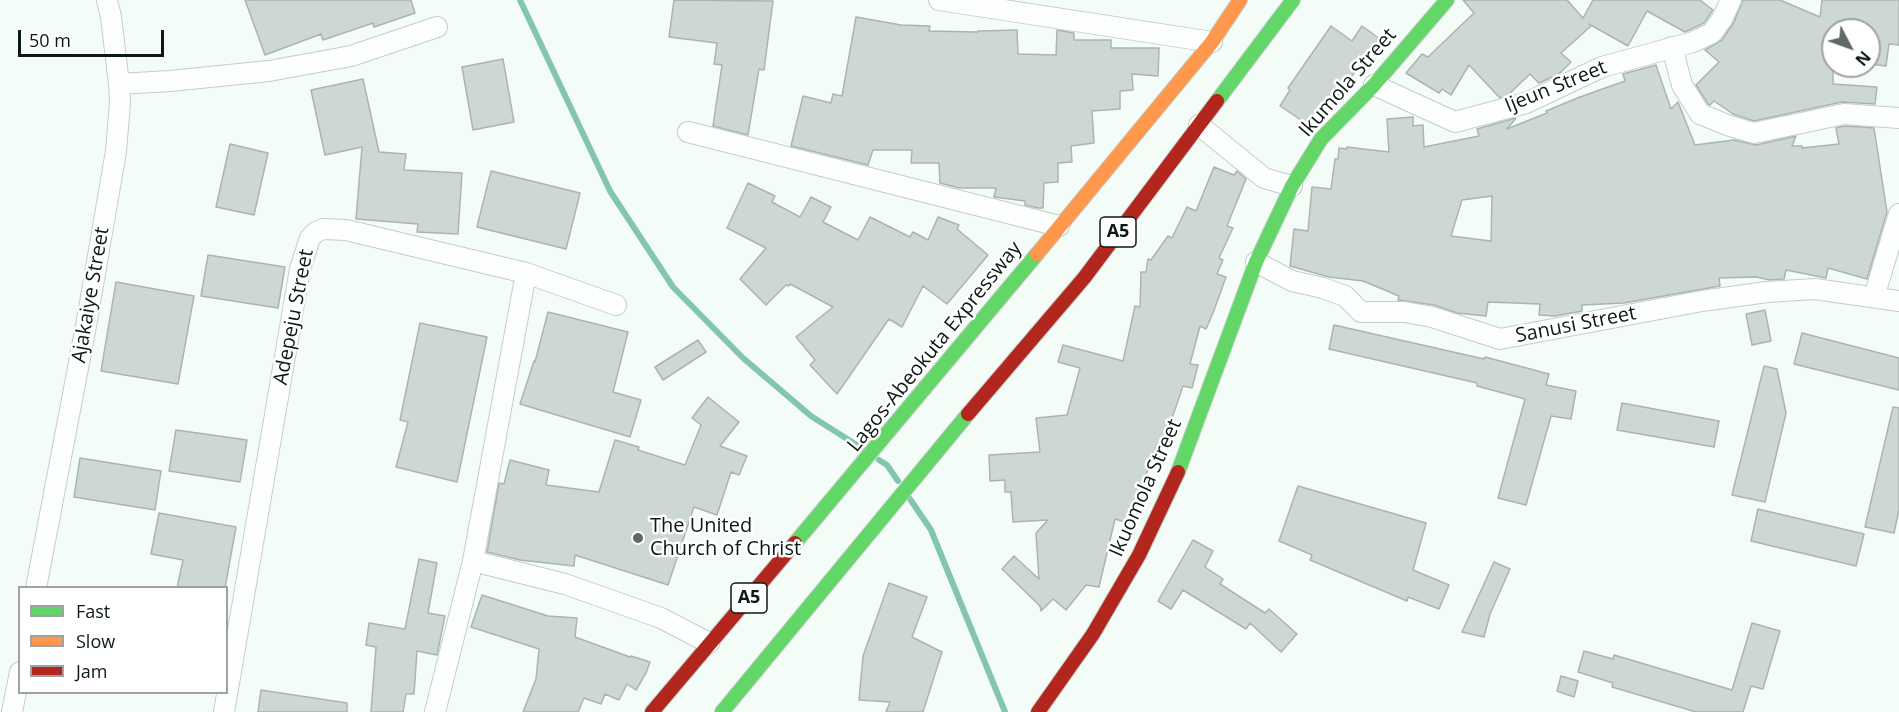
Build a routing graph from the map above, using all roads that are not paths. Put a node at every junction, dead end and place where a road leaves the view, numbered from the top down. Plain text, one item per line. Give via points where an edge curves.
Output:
1 (107, 0) edge
2 (939, 0) edge
3 (1240, 0) edge
4 (1293, 0) edge
5 (1446, 0) edge
6 (1731, 0) edge
7 (437, 27) dead end
8 (1212, 42) junction
9 (1672, 47) junction
10 (119, 84) junction
11 (1374, 85) junction
12 (1899, 118) edge
13 (1199, 125) junction
14 (688, 132) dead end
15 (1293, 186) junction
16 (1899, 214) edge
17 (1059, 226) junction
18 (1256, 262) junction
19 (526, 273) junction
20 (1874, 297) junction
21 (1899, 301) edge
22 (616, 305) dead end
23 (473, 561) junction
24 (36, 586) edge
25 (710, 643) junction
26 (18, 682) edge
27 (228, 689) edge
28 (227, 694) edge
29 (12, 712) edge
30 (224, 712) edge
31 (435, 712) edge
32 (652, 712) edge
33 (722, 712) edge
34 (1038, 712) edge

1 - 10 street, Ajakaiye Street
2 - 8 street
3 - 8 main road, Lagos-Abeokuta Expressway / A5
4 - 13 main road, A5
5 - 11 main road, Ikumola Street
6 - 9 street, Ijeun Street via 1712,33
7 - 10 street via 351,56 302,65 237,75
8 - 17 main road, Lagos-Abeokuta Expressway / A5
9 - 11 street, Ijeun Street via 1602,67 1526,103 1455,122
9 - 12 street via 1682,85 1700,114 1730,126 1754,133 1844,114
10 - 24 street, Ajakaiye Street via 116,151
11 - 15 main road, Ikumola Street via 1321,139
13 - 15 street via 1264,178
13 - 33 main road, A5 via 1084,278
14 - 17 street
15 - 18 main road, Ikumola Street
16 - 20 street
17 - 25 main road, Lagos-Abeokuta Expressway / A5 via 847,484
18 - 20 street, Sanusi Street via 1292,281 1345,296 1361,312 1405,312 1432,317 1500,339 1767,291 1815,289
18 - 34 main road, Ikuomola Street via 1176,477 1139,555 1093,634
19 - 22 street, Adepeju Street
19 - 23 street
19 - 27 street, Adepeju Street via 346,230 323,229 310,238 300,269
20 - 21 street, Sanusi Street
23 - 25 street via 586,591 661,618
23 - 31 street
25 - 32 main road, Lagos-Abeokuta Expressway / A5
26 - 29 street
28 - 30 street, Adepeju Street

